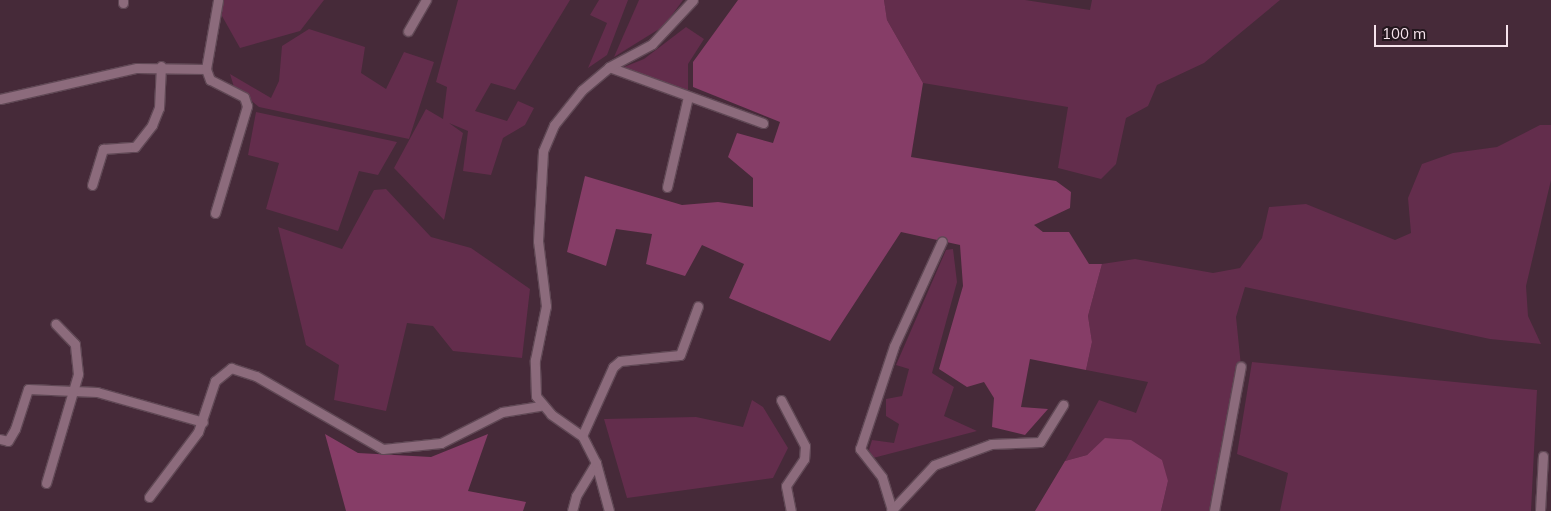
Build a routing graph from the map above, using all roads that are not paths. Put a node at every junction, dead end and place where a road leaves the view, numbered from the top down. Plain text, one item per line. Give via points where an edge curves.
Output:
1 (218, 0) edge
2 (426, 0) edge
3 (693, 0) edge
4 (408, 31) dead end
5 (161, 66) junction
6 (608, 67) junction
7 (206, 69) junction
8 (688, 97) junction
9 (0, 99) edge
10 (763, 123) dead end
11 (92, 185) dead end
12 (667, 186) dead end
13 (215, 213) dead end
14 (942, 241) dead end
15 (698, 306) dead end
16 (56, 324) dead end
17 (1241, 366) dead end
18 (75, 392) junction
19 (781, 400) dead end
20 (1063, 405) dead end
21 (541, 406) junction
22 (203, 422) junction
23 (582, 436) junction
24 (0, 439) edge
25 (1543, 456) dead end
26 (596, 463) junction
27 (46, 483) dead end
28 (149, 497) dead end
29 (572, 511) edge
30 (609, 511) edge
31 (791, 511) edge
32 (892, 511) edge
33 (1214, 511) edge
34 (1540, 511) edge

1 - 7 street
2 - 4 street
3 - 6 street via 652,44
5 - 7 street
5 - 9 street via 27,89
5 - 11 street via 159,108 152,125 135,147 103,149
6 - 8 street
6 - 21 street via 565,110 543,151 538,241 546,306 534,383
7 - 13 street via 221,89 247,100
8 - 10 street
8 - 12 street
14 - 32 street via 894,346 860,449 882,477
15 - 23 street via 680,355 620,361 613,367
16 - 18 street via 75,344
17 - 33 street
18 - 22 street via 97,392
18 - 24 street via 28,388 15,429 8,441
18 - 27 street
19 - 31 street via 805,446 804,459 786,486
20 - 32 street via 1040,442 991,444 934,465
21 - 22 street via 502,412 442,443 384,449 256,376 230,368 215,381
21 - 23 street
22 - 28 street
23 - 26 street
25 - 34 street
26 - 29 street via 576,496
26 - 30 street

